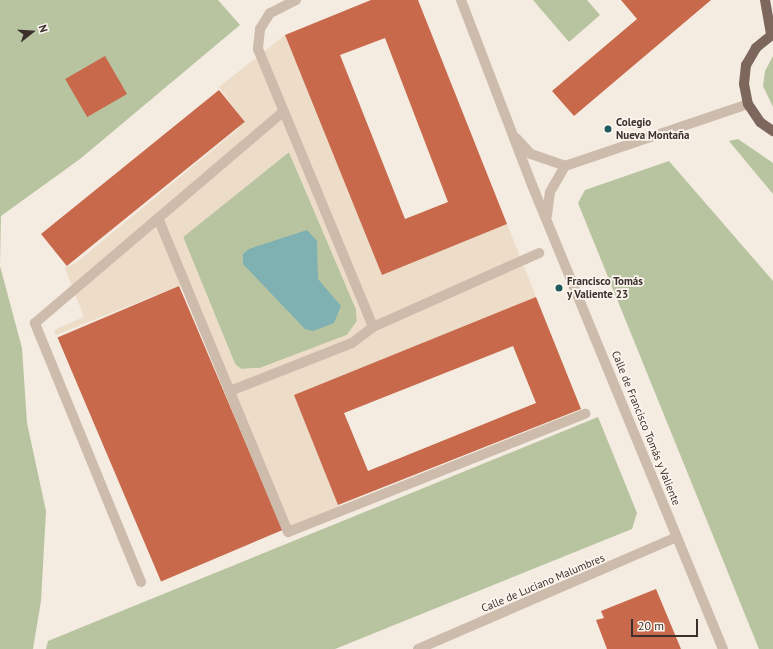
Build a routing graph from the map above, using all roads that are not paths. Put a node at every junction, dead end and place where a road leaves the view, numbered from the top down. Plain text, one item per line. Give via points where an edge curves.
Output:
1 (296, 0) edge
2 (461, 0) edge
3 (765, 0) edge
4 (772, 34) edge
5 (748, 104) junction
6 (282, 113) junction
7 (773, 131) edge
8 (512, 134) junction
9 (565, 166) junction
10 (547, 217) junction
11 (158, 218) junction
12 (539, 253) dead end
13 (373, 327) junction
14 (230, 391) junction
15 (585, 414) dead end
16 (677, 537) junction
17 (142, 582) dead end
18 (418, 649) edge
19 (723, 649) edge

1 - 6 street via 270,13 260,29 258,49
2 - 8 street, Calle de Francisco Tomás y Valiente
3 - 4 main road
4 - 5 main road via 756,48 746,65 744,84
5 - 7 main road via 760,122
5 - 9 street
6 - 11 street
6 - 13 street
8 - 9 street, Calle de Francisco Tomás y Valiente via 531,154
8 - 10 street, Calle de Francisco Tomás y Valiente
9 - 10 street, Calle de Francisco Tomás y Valiente via 550,192
10 - 16 street, Calle de Francisco Tomás y Valiente
11 - 14 street
11 - 17 street via 35,323
12 - 13 street
13 - 14 street via 352,343
14 - 15 street via 288,532
16 - 18 street, Calle de Luciano Malumbres
16 - 19 street, Calle de Francisco Tomás y Valiente

